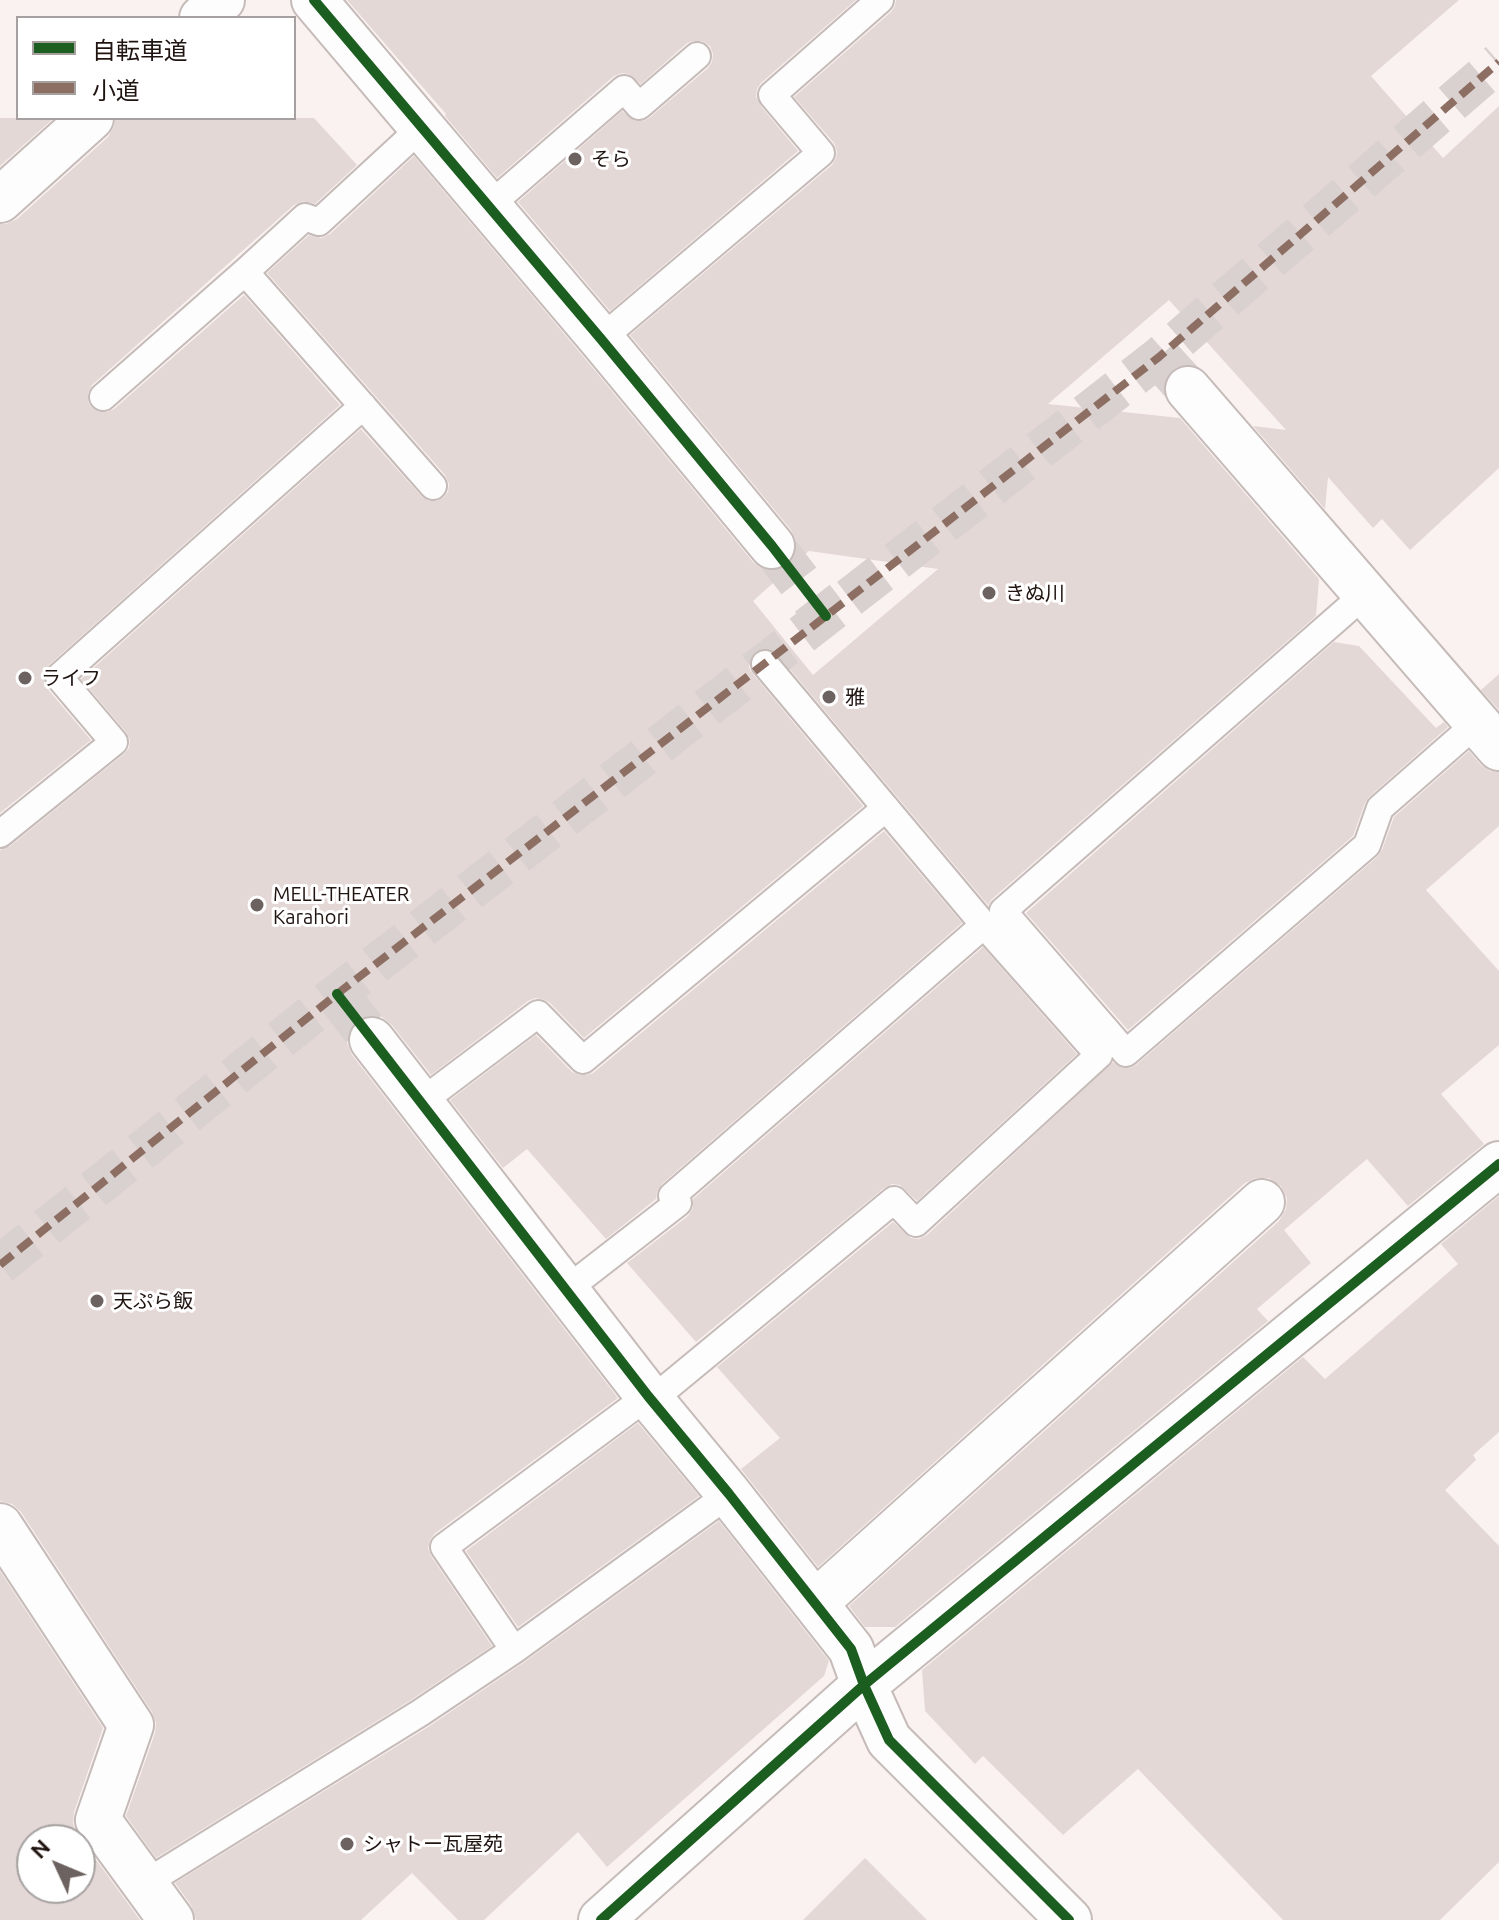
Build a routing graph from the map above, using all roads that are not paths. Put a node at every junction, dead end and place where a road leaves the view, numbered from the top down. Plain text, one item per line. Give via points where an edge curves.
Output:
1 (222, 0) edge
2 (314, 0) edge
3 (880, 0) edge
4 (204, 16) edge
5 (697, 56) dead end
6 (89, 120) edge
7 (422, 127) junction
8 (0, 200) edge
9 (489, 206) junction
10 (245, 272) junction
11 (601, 339) junction
12 (1188, 389) tunnel mouth
13 (103, 397) dead end
14 (363, 406) junction
15 (433, 486) dead end
16 (772, 546) tunnel mouth
17 (1365, 594) junction
18 (765, 664) dead end
19 (1488, 735) edge
20 (886, 808) junction
21 (0, 834) edge
22 (984, 925) junction
23 (372, 1040) tunnel mouth
24 (421, 1102) junction
25 (1499, 1164) edge
26 (1262, 1202) dead end
27 (566, 1290) junction
28 (648, 1396) junction
29 (729, 1494) junction
30 (0, 1526) edge
31 (815, 1603) junction
32 (514, 1650) junction
33 (864, 1685) junction
34 (144, 1884) junction
35 (171, 1920) edge
36 (601, 1920) edge
37 (1069, 1920) edge

1 - 4 street
2 - 7 street
3 - 11 lane via 772,95 821,153
5 - 9 lane via 639,106 624,89
6 - 8 street
7 - 9 street
7 - 10 lane via 319,222 305,217
9 - 11 street
10 - 13 lane
10 - 14 lane
11 - 16 street
12 - 17 street
14 - 15 lane
14 - 21 lane via 59,677 114,742
17 - 19 street
17 - 19 lane via 1003,911 1126,1053 1367,845 1380,808
18 - 20 lane
20 - 22 lane
20 - 24 lane via 583,1060 538,1014
22 - 27 lane via 672,1196 678,1203
22 - 28 lane via 1099,1055 916,1223 894,1200 664,1390
23 - 24 street
24 - 27 street
25 - 33 street
26 - 31 street
27 - 28 street
28 - 29 street
28 - 32 lane via 444,1547
29 - 31 street
29 - 32 lane
30 - 34 street via 131,1725 98,1820
31 - 33 street via 851,1649
32 - 34 lane
33 - 36 street
33 - 37 street via 889,1740
34 - 35 street

